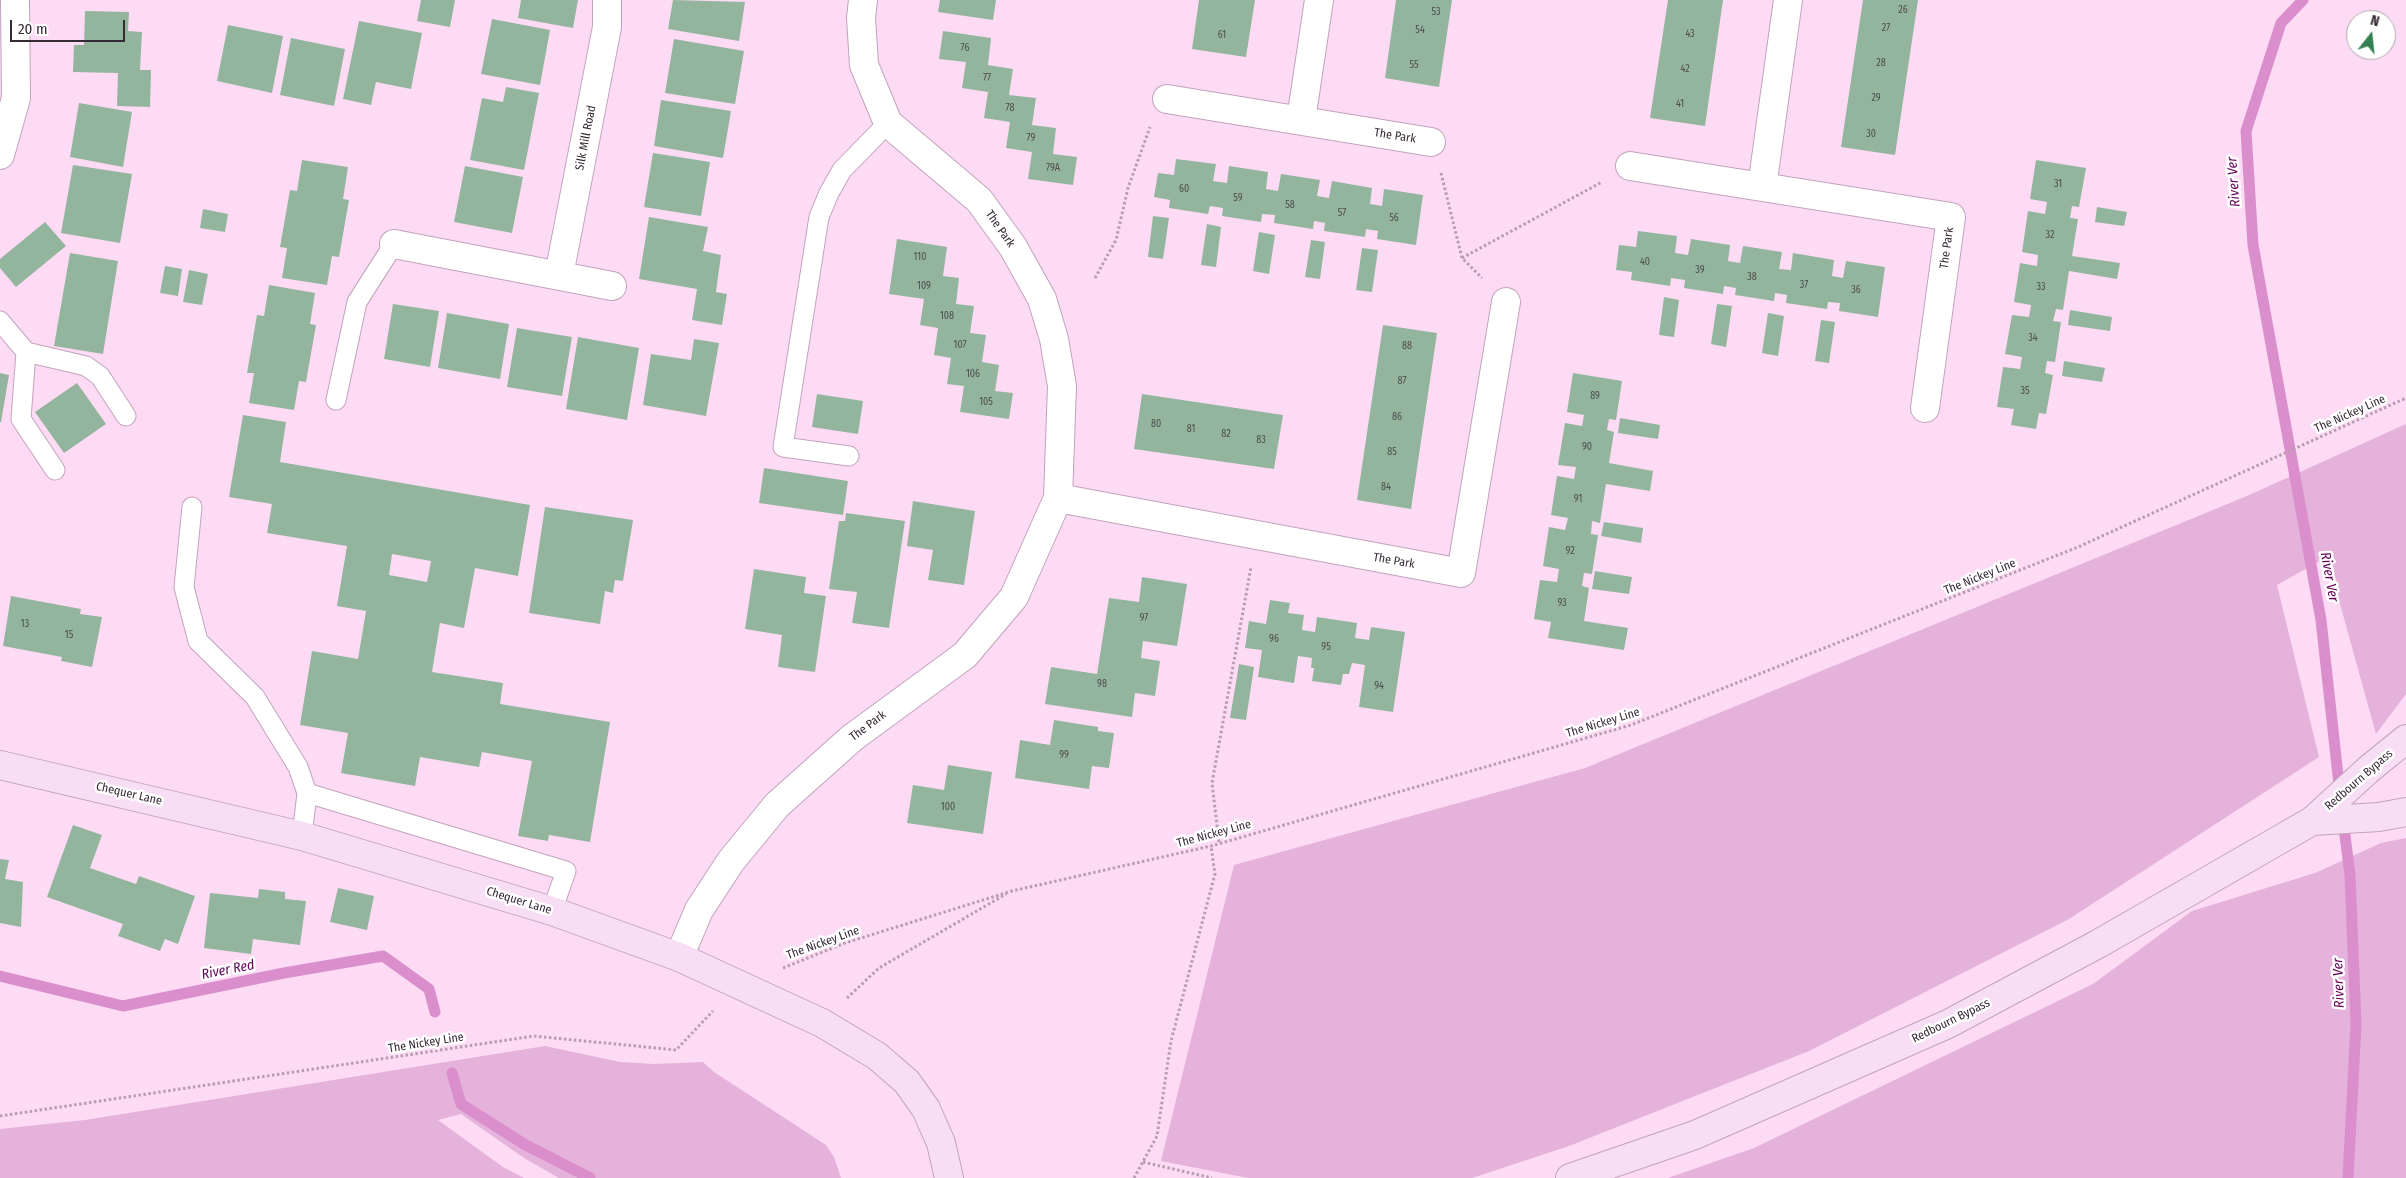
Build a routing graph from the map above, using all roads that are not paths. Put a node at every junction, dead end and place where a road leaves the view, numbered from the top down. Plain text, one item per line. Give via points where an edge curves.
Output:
1 (15, 0) edge
2 (607, 0) edge
3 (863, 0) edge
4 (1319, 0) edge
5 (1788, 0) edge
6 (1167, 99) road end
7 (1301, 120) junction
8 (888, 123) junction
9 (1431, 142) road end
10 (0, 155) edge
11 (1630, 166) road end
12 (1762, 187) junction
13 (394, 244) joint
14 (559, 275) junction
15 (612, 286) dead end
16 (1506, 302) road end
17 (0, 321) edge
18 (26, 352) junction
19 (336, 400) dead end
20 (1925, 408) dead end
21 (126, 416) dead end
22 (849, 456) dead end
23 (55, 470) dead end
24 (1058, 498) junction
25 (192, 507) dead end
26 (2406, 739) edge
27 (0, 765) edge
28 (307, 792) junction
29 (2406, 812) edge
30 (2312, 821) junction
31 (302, 836) junction
32 (552, 911) junction
33 (679, 957) junction
34 (949, 1178) edge
35 (1570, 1178) edge

1 - 10 street via 16,98
2 - 14 street, Silk Mill Road via 607,27
3 - 8 street, The Park via 864,65
4 - 7 street
5 - 12 street
6 - 7 street, The Park
7 - 9 street, The Park
8 - 22 lane via 842,170 819,217 783,447
8 - 24 street, The Park via 979,200 1013,247 1042,299 1054,339 1062,386
11 - 12 street, The Park
12 - 20 street, The Park via 1951,217
13 - 14 street
13 - 19 lane via 357,302
14 - 15 street
16 - 24 street, The Park via 1461,573
17 - 18 lane
18 - 21 lane via 86,366 100,376
18 - 23 lane via 21,419
24 - 33 street, The Park via 1014,597 965,655 852,738 777,805 731,861 699,910
25 - 28 lane via 184,587 198,641 255,697 298,767
26 - 30 street, Redbourn Bypass
27 - 31 street, Chequer Lane
28 - 31 lane
28 - 32 lane via 566,871
29 - 30 street, Redbourn Bypass
30 - 35 street, Redbourn Bypass via 2098,944 1948,1024 1695,1135
31 - 32 street, Chequer Lane
32 - 33 street, Chequer Lane
33 - 34 street, Chequer Lane via 822,1023 877,1056 907,1082 926,1108 942,1143

